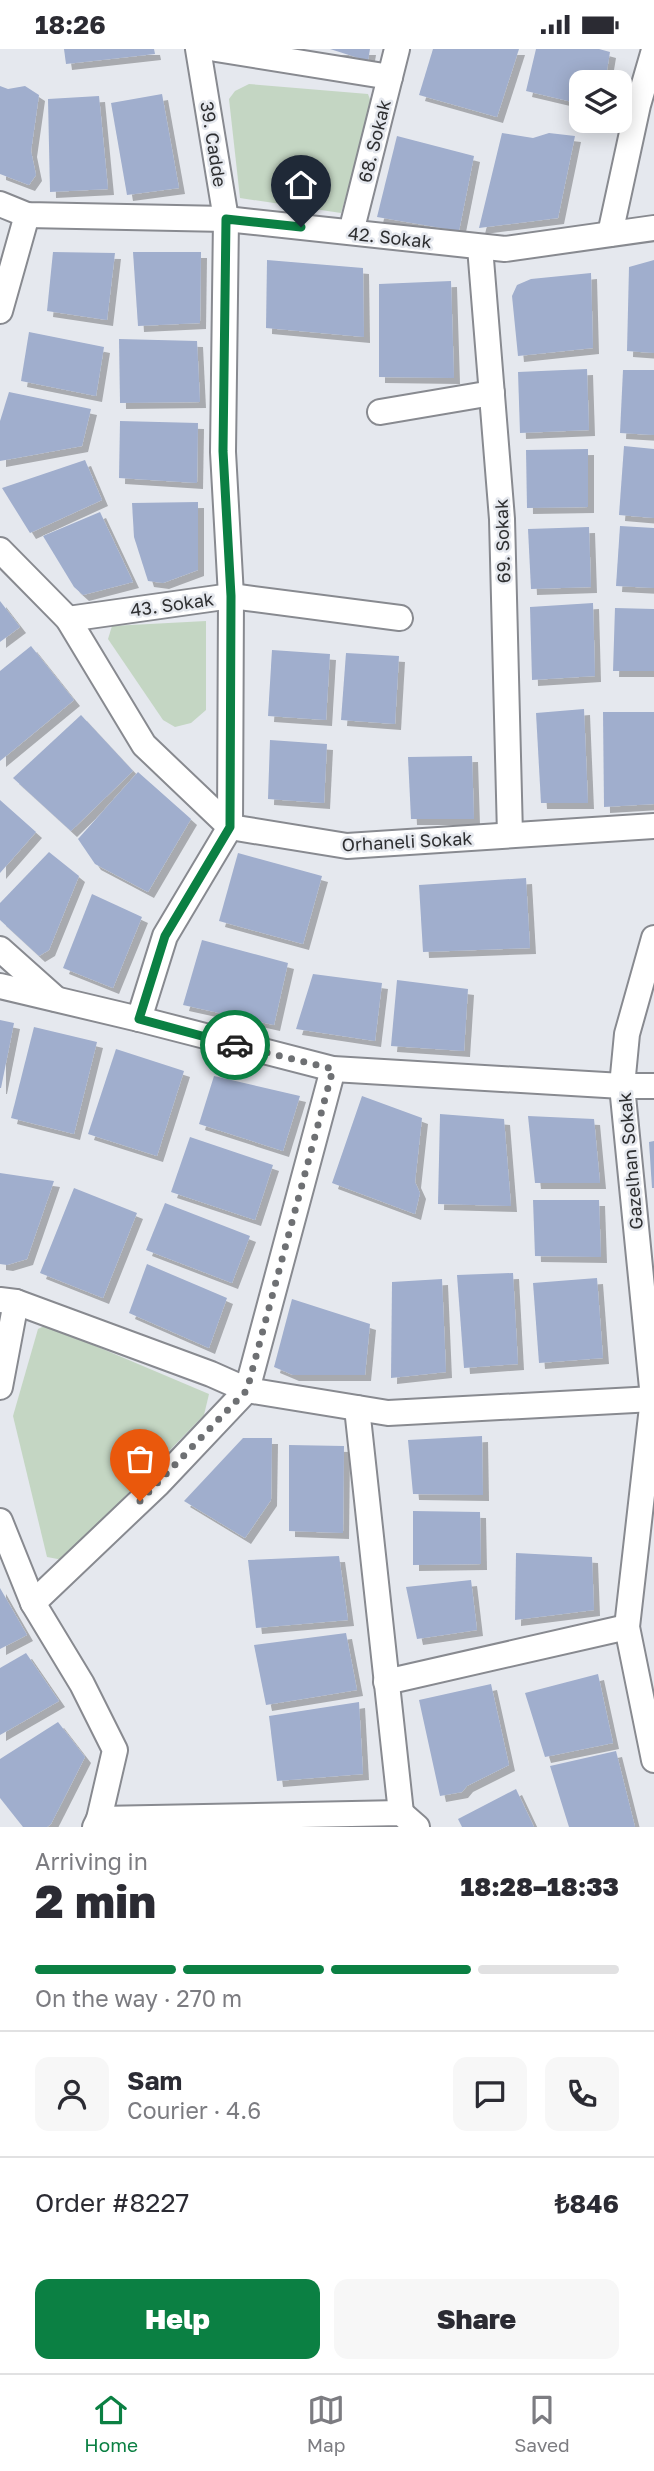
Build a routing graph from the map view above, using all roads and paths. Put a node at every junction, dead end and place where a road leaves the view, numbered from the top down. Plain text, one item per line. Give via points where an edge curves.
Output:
1 (198, 49) edge
2 (216, 49) edge
3 (397, 49) edge
4 (654, 50) edge
5 (390, 77) junction
6 (0, 204) edge
7 (27, 215) junction
8 (226, 219) junction
9 (654, 227) edge
10 (351, 232) junction
11 (610, 234) junction
12 (480, 247) junction
13 (0, 311) edge
14 (492, 393) junction
15 (380, 412) dead end
16 (0, 550) edge
17 (231, 596) junction
18 (400, 618) dead end
19 (68, 619) junction
20 (654, 826) edge
21 (230, 827) junction
22 (510, 835) junction
23 (654, 938) edge
24 (0, 949) edge
25 (0, 986) edge
26 (59, 1002) junction
27 (139, 1019) junction
28 (333, 1069) junction
29 (622, 1086) junction
30 (654, 1086) edge
31 (8, 1301) edge
32 (0, 1387) edge
33 (247, 1390) junction
34 (653, 1399) edge
35 (357, 1408) junction
36 (0, 1521) edge
37 (8, 1561) edge
38 (33, 1602) junction
39 (627, 1627) junction
40 (386, 1682) junction
41 (654, 1760) edge
42 (409, 1820) edge
43 (97, 1823) edge

1 - 8 street, 39. Cadde
2 - 5 street
3 - 5 street, 68. Sokak
4 - 11 street
5 - 10 street, 68. Sokak
6 - 7 street, 42. Sokak
7 - 8 street, 42. Sokak
7 - 13 street
8 - 10 street, 42. Sokak
8 - 17 street, 39. Cadde via 223,451
9 - 11 street, 42. Sokak
10 - 12 street, 42. Sokak
11 - 12 street, 42. Sokak via 505,249
12 - 14 street, 69. Sokak
14 - 15 street
14 - 22 street, 69. Sokak via 502,519
16 - 19 street
17 - 18 street, 43. Sokak
17 - 19 street, 43. Sokak
17 - 21 street, 39. Cadde
19 - 21 street via 144,745
20 - 22 street, Orhaneli Sokak
21 - 22 street, Orhaneli Sokak via 347,846
21 - 27 street via 165,936
23 - 29 street, Gazelhan Sokak via 627,1034
24 - 26 street
25 - 26 street
26 - 27 street
27 - 28 street
28 - 29 street
28 - 33 street
29 - 30 street
29 - 34 street, Gazelhan Sokak
31 - 32 street
31 - 33 street
33 - 35 street
33 - 38 street via 158,1484
34 - 35 street via 388,1413
34 - 39 street, Gazelhan Sokak
35 - 40 street
36 - 37 street
37 - 38 street
38 - 43 street via 116,1750
39 - 40 street
39 - 41 street, Gazelhan Sokak
40 - 42 street
42 - 43 street

